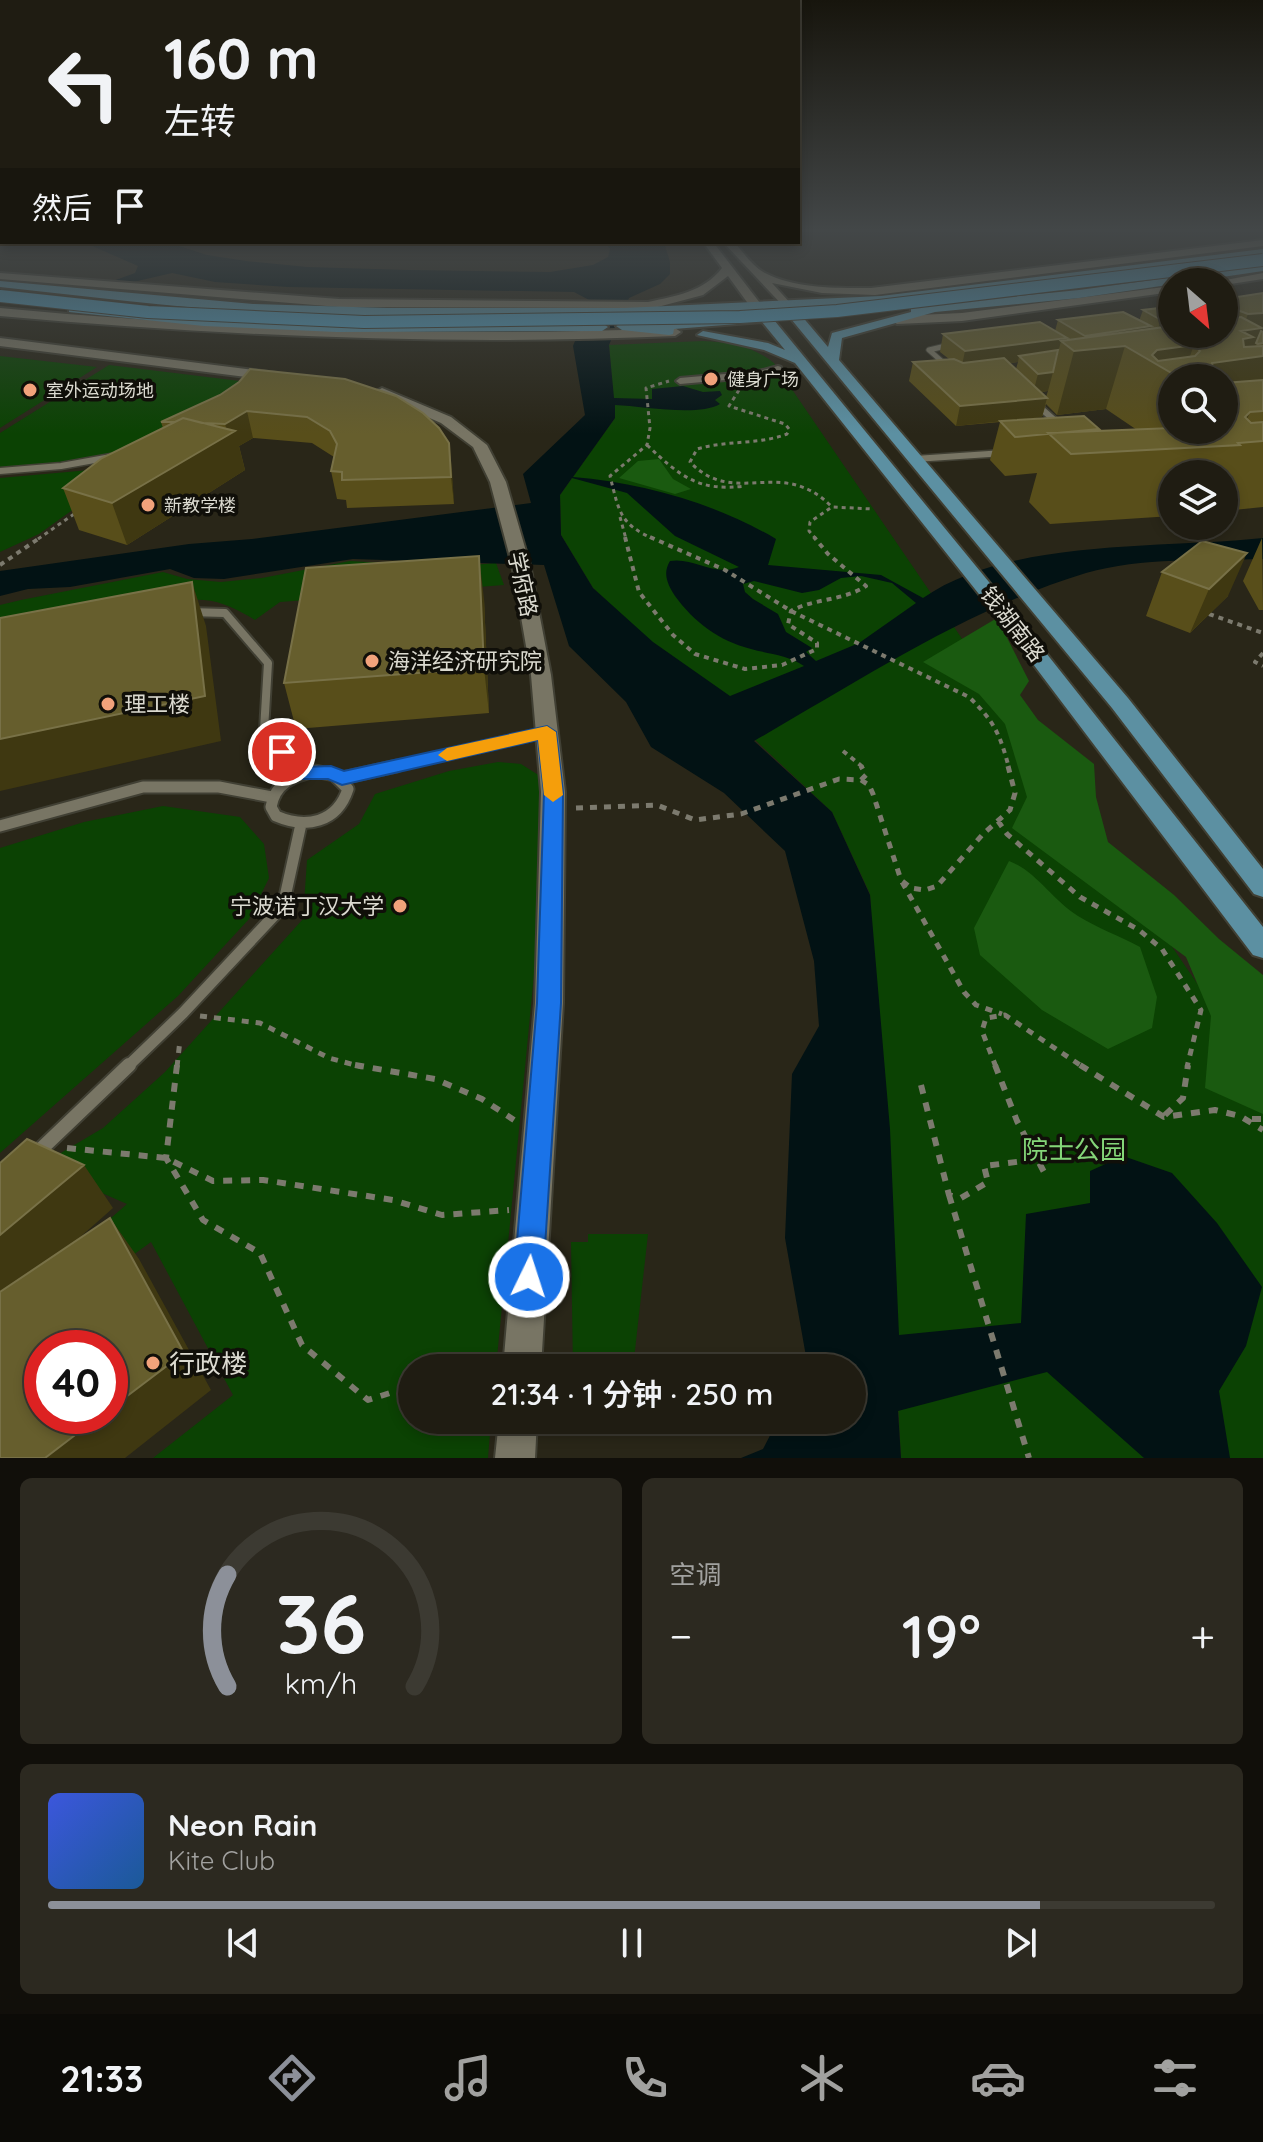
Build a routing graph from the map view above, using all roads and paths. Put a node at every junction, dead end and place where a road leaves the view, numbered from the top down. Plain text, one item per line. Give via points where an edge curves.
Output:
1 (12, 298) edge
2 (19, 298) edge
3 (148, 298) edge
4 (277, 298) edge
5 (678, 298) edge
6 (750, 298) edge
7 (780, 298) edge
8 (896, 298) edge
9 (936, 298) edge
10 (1039, 298) edge
11 (1104, 298) edge
12 (646, 305) junction
13 (786, 305) junction
14 (756, 306) junction
15 (942, 308) junction
16 (0, 312) edge
17 (624, 312) junction
18 (797, 320) junction
19 (897, 320) junction
20 (1158, 320) edge
21 (768, 321) junction
22 (1146, 322) edge
23 (622, 326) junction
24 (675, 332) junction
25 (0, 342) edge
26 (954, 345) edge
27 (832, 362) junction
28 (800, 363) junction
29 (778, 369) dead end
30 (740, 376) junction
31 (958, 376) edge
32 (289, 378) edge
33 (680, 381) joint
34 (359, 387) edge
35 (1047, 397) edge
36 (1063, 428) edge
37 (647, 445) junction
38 (1007, 453) edge
39 (117, 455) edge
40 (914, 459) junction
41 (0, 471) edge
42 (755, 484) junction
43 (832, 507) junction
44 (82, 508) edge
45 (873, 509) dead end
46 (620, 516) junction
47 (0, 565) edge
48 (180, 611) edge
49 (791, 611) junction
50 (1209, 614) edge
51 (1263, 633) edge
52 (1263, 653) edge
53 (1263, 666) edge
54 (547, 732) junction
55 (843, 751) dead end
56 (299, 774) junction
57 (342, 778) junction
58 (861, 780) junction
59 (272, 797) junction
60 (553, 810) junction
61 (998, 821) junction
62 (301, 824) junction
63 (0, 826) edge
64 (901, 880) junction
65 (1263, 887) edge
66 (1263, 947) edge
67 (183, 1013) junction
68 (1005, 1015) junction
69 (921, 1085) dead end
70 (1164, 1117) junction
71 (1250, 1119) junction
72 (1263, 1119) edge
73 (1263, 1130) edge
74 (539, 1136) junction
75 (45, 1146) junction
76 (166, 1158) junction
77 (1040, 1159) junction
78 (23, 1167) edge
79 (1044, 1172) dead end
80 (949, 1195) junction
81 (534, 1208) junction
82 (523, 1354) edge
83 (398, 1390) edge
84 (517, 1434) edge
85 (515, 1458) edge
86 (1029, 1458) edge

1 - 23 main road via 114,315 316,327
2 - 9 highway, bridge via 148,312 364,322 740,317
3 - 17 main road via 387,312
4 - 12 street
5 - 12 street
6 - 14 street
7 - 13 street
8 - 13 main road
10 - 15 main road
11 - 19 street
12 - 17 street
13 - 14 main road
13 - 18 main road, 钱湖南路
14 - 17 main road
14 - 21 main road, 钱湖南路
15 - 18 main road
15 - 19 main road
16 - 24 street via 328,336 550,339
18 - 21 main road
18 - 27 main road, 钱湖南路
19 - 27 main road via 836,336
20 - 22 lane
21 - 23 main road
21 - 28 main road, 钱湖南路
23 - 24 main road
24 - 28 main road via 768,347
25 - 32 street via 257,380
26 - 31 lane via 929,350
27 - 40 main road, 钱湖南路
28 - 66 main road, 钱湖南路 via 1009,619
29 - 30 street
30 - 33 street
30 - 42 path via 750,380 729,406 785,424 787,434 769,443 707,445 691,455 690,462 705,475
33 - 37 path via 646,388
34 - 54 street, 学府路 via 446,420 479,445 498,482 521,565
35 - 36 lane via 1031,399
37 - 42 path via 697,486 723,490
37 - 46 path via 610,479
38 - 40 lane
39 - 41 lane
40 - 65 main road, 钱湖南路 via 1120,703
42 - 43 path via 795,481 821,492
43 - 45 path
43 - 49 path via 810,522 809,531 866,586
44 - 47 path
46 - 49 path via 636,531 725,570
46 - 49 path via 639,592 683,645 710,661 745,669 794,661 817,649 817,643 788,624
48 - 56 lane via 225,613 268,663 264,730
49 - 61 path via 969,697 987,714 1000,733 1015,793 1010,810
50 - 51 path
52 - 53 path via 1255,662
54 - 57 lane
54 - 60 street, 学府路
55 - 58 path via 864,768
56 - 57 lane via 331,772
56 - 59 lane
57 - 62 lane via 348,789 346,801 336,813
58 - 60 path via 839,779 741,814 695,820 657,805
58 - 64 path via 873,794
59 - 62 lane via 276,816
59 - 63 lane via 219,787 143,787
60 - 74 street, 学府路 via 549,1003
61 - 64 path via 937,886 911,888
61 - 70 path via 1080,897 1162,949 1201,1010 1183,1098
62 - 67 lane via 283,906
64 - 68 path via 964,992 976,1005
67 - 74 path via 260,1023 329,1058 435,1079 482,1099
67 - 75 lane
67 - 76 path
68 - 70 path
68 - 77 path via 986,1018 982,1031 1017,1121
69 - 80 path
70 - 71 path via 1220,1109
71 - 72 path
71 - 73 path
74 - 81 street, 学府路
75 - 76 path
75 - 78 lane
76 - 81 path via 213,1181 263,1180 393,1200 442,1215
76 - 83 path via 203,1220 260,1253 302,1345 368,1400
77 - 79 path
77 - 80 path via 984,1166 988,1182 961,1198
80 - 86 path
81 - 82 street, 学府路
84 - 85 street

